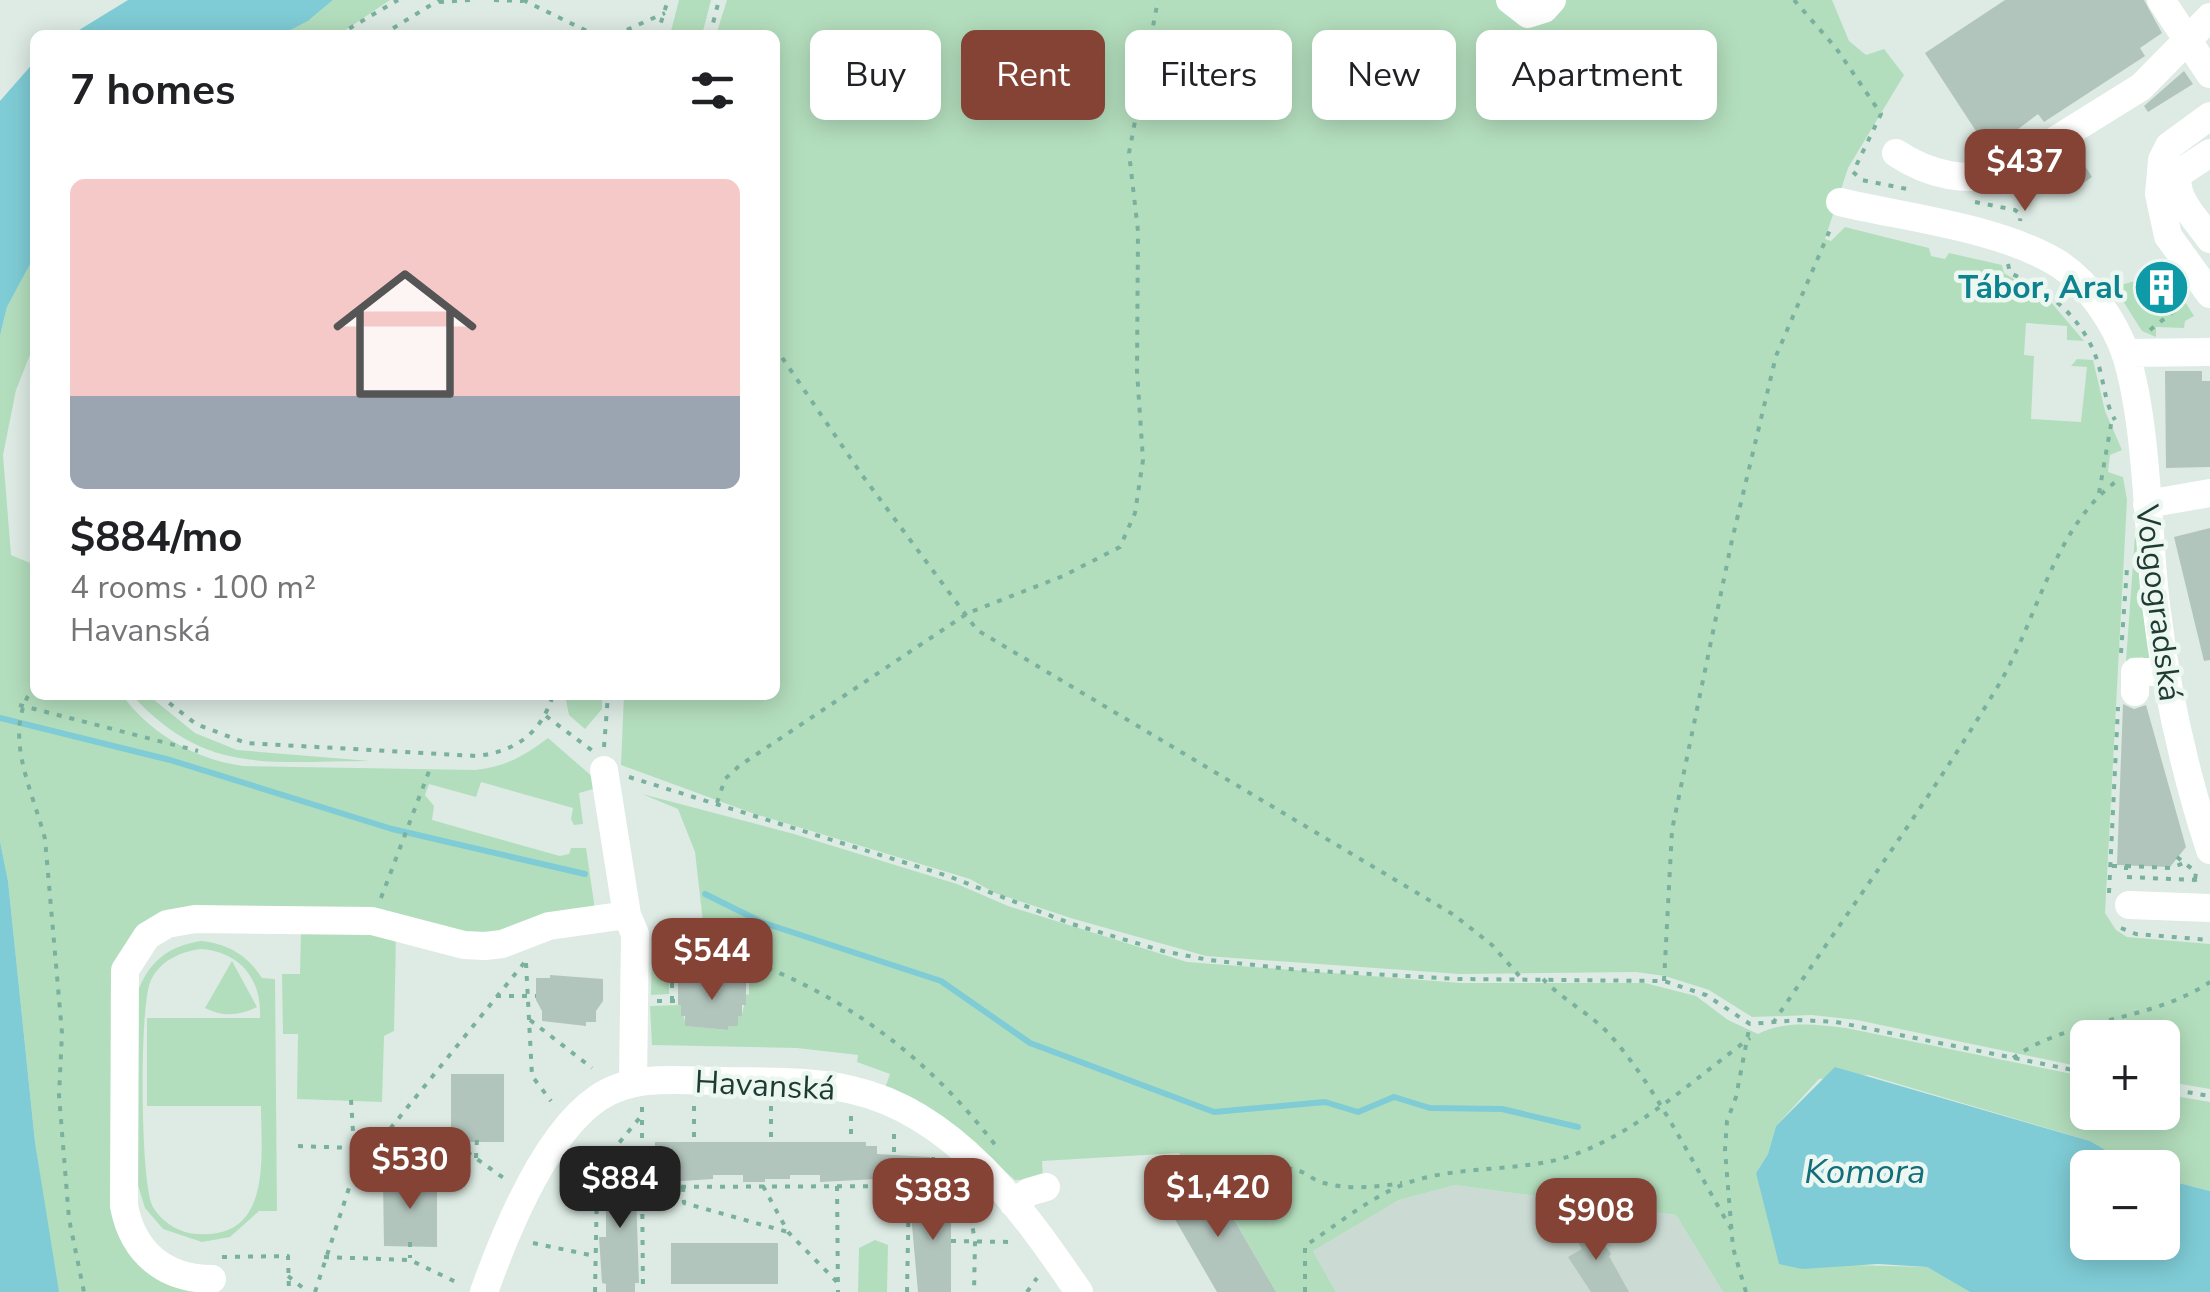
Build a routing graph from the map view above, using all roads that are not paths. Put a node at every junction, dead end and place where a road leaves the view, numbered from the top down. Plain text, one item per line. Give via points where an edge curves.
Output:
1 (1510, 0) edge
2 (1552, 0) edge
3 (2162, 0) edge
4 (2210, 17) edge
5 (2190, 41) junction
6 (2210, 74) edge
7 (2210, 116) edge
8 (1896, 153) dead end
9 (2210, 153) edge
10 (1840, 202) road end
11 (2210, 239) edge
12 (2198, 256) edge
13 (2210, 294) edge
14 (2123, 351) junction
15 (2210, 352) edge
16 (2140, 485) junction
17 (2210, 493) edge
18 (2166, 672) junction
19 (2127, 696) road end
20 (604, 763) road end
21 (2210, 850) edge
22 (2206, 897) edge
23 (2118, 910) road end
24 (639, 928) junction
25 (638, 1094) junction
26 (1046, 1187) dead end
27 (1013, 1203) junction
28 (216, 1268) road end
29 (484, 1292) edge
30 (1079, 1292) edge

1 - 2 street via 1528,14
3 - 5 street
4 - 5 street
5 - 6 street
5 - 8 street via 2141,87 2006,172 1963,178
7 - 12 street via 2168,146 2161,167 2160,213 2168,236
9 - 11 street via 2177,180
10 - 14 street, Volgogradská via 2006,238 2058,264 2090,294
12 - 13 street
14 - 15 street
14 - 16 street, Volgogradská via 2135,397
16 - 17 street
16 - 18 street, Volgogradská
18 - 19 street via 2135,672
18 - 21 street, Volgogradská
20 - 24 street
22 - 23 street
24 - 25 street
24 - 28 street via 548,926 485,946 372,921 196,919 147,936 125,970 127,1225 152,1260 171,1272
25 - 27 street, Havanská via 780,1082 866,1094 943,1136 980,1164
25 - 29 street, Havanská via 600,1097 569,1127 526,1195
26 - 27 street
27 - 30 street, Havanská

